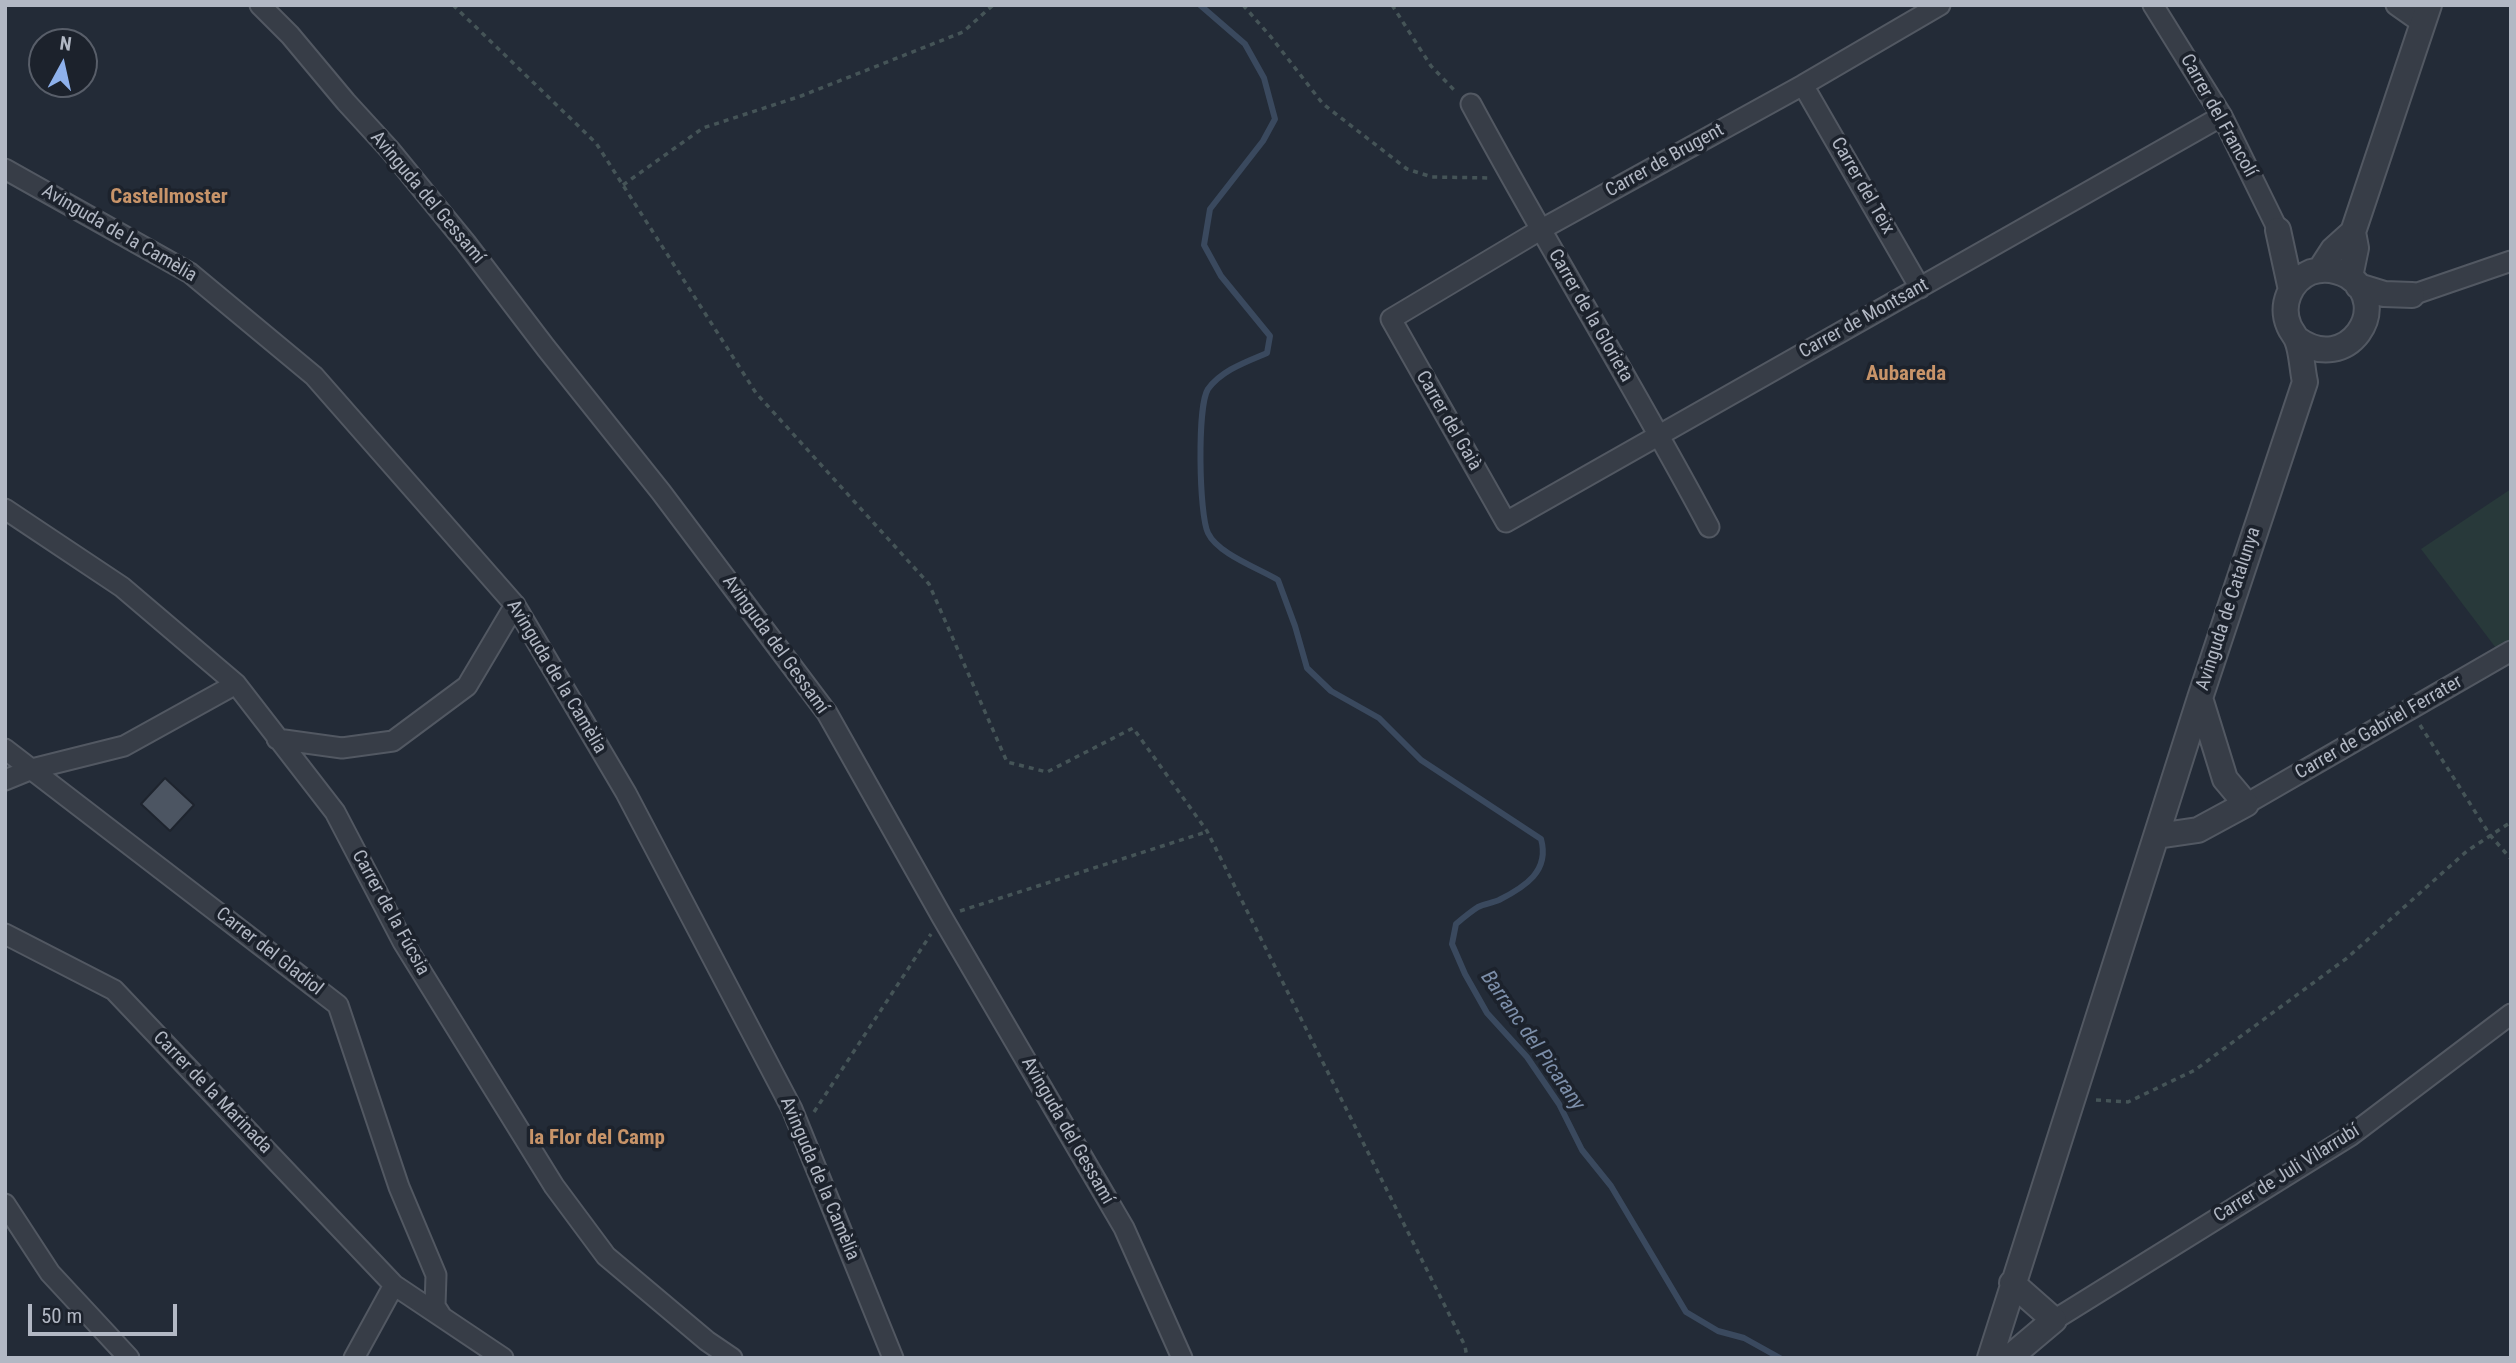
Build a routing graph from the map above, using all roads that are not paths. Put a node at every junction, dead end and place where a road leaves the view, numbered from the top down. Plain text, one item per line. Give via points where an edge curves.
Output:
1 (260, 5) edge
2 (1940, 5) edge
3 (2153, 5) edge
4 (2396, 5) edge
5 (2426, 15) edge
6 (1803, 85) junction
7 (1475, 110) road end
8 (2222, 116) junction
9 (5, 169) edge
10 (1540, 230) junction
11 (2278, 230) junction
12 (2353, 232) junction
13 (2511, 261) edge
14 (2316, 271) junction
15 (2354, 282) junction
16 (1920, 288) junction
17 (2291, 290) junction
18 (2412, 295) junction
19 (2366, 317) junction
20 (1391, 319) joint
21 (2297, 339) junction
22 (2339, 348) junction
23 (2305, 382) junction
24 (1660, 435) junction
25 (5, 509) edge
26 (1506, 522) joint
27 (1709, 527) dead end
28 (515, 605) junction
29 (2511, 650) edge
30 (236, 684) junction
31 (2200, 698) junction
32 (277, 739) junction
33 (5, 749) edge
34 (32, 769) junction
35 (2225, 779) junction
36 (5, 780) edge
37 (2246, 804) junction
38 (2198, 830) junction
39 (2157, 836) junction
40 (5, 934) edge
41 (2511, 1014) edge
42 (5, 1204) edge
43 (2012, 1283) junction
44 (394, 1284) junction
45 (442, 1317) junction
46 (2054, 1320) junction
47 (887, 1355) edge
48 (129, 1358) edge
49 (354, 1358) edge
50 (503, 1358) edge
51 (732, 1358) edge
52 (1182, 1358) edge
53 (1990, 1358) edge
54 (2009, 1358) edge

1 - 52 street, Avinguda del Gessamí via 466,243 662,492 827,713 1124,1228
2 - 6 street, Carrer de Brugent
3 - 8 street, Carrer del Francolí
4 - 5 street
5 - 12 street
6 - 10 street, Carrer de Brugent
6 - 16 street, Carrer del Teix
7 - 10 street, Carrer de la Glorieta
8 - 11 street, Carrer del Francolí
8 - 16 street, Carrer de Montsant
9 - 28 street, Avinguda de la Camèlia via 190,273 314,376
10 - 20 street, Carrer de Brugent
10 - 24 street, Carrer de la Glorieta
11 - 14 street
11 - 17 street
12 - 14 street
12 - 15 street
13 - 18 street
14 - 15 street via 2340,272
14 - 17 street
15 - 18 street via 2385,294
15 - 19 street via 2364,296
16 - 24 street, Carrer de Montsant
17 - 21 street via 2286,315
18 - 19 street
19 - 22 street via 2361,331
20 - 26 street, Carrer del Gaià
21 - 22 street via 2317,350
21 - 23 street
22 - 23 street
23 - 31 street, Avinguda de Catalunya
24 - 26 street, Carrer de Montsant
24 - 27 street, Carrer de la Glorieta
25 - 30 street, Carrer de la Fúcsia via 122,587
28 - 32 street via 467,686 393,741 342,748
28 - 47 street, Avinguda de la Camèlia via 626,793 792,1109
29 - 37 street, Carrer de Gabriel Ferrater
30 - 32 street, Carrer de la Fúcsia
30 - 34 street via 124,746
31 - 35 street
31 - 39 street, Avinguda de Catalunya
32 - 51 street, Carrer de la Fúcsia via 335,812 403,942 554,1186 606,1256
33 - 34 street, Carrer del Gladiol
34 - 36 street
34 - 45 street, Carrer del Gladiol via 338,1005 399,1187 436,1275 435,1306
35 - 37 street
35 - 38 street
37 - 38 street
38 - 39 street
39 - 43 street, Avinguda de Catalunya
40 - 44 street, Carrer de la Marinada via 114,990
41 - 46 street, Carrer de Juli Vilarrubí via 2350,1136
42 - 48 street via 50,1273
43 - 46 street
43 - 53 street, Avinguda de Catalunya
44 - 45 street, Carrer de la Marinada
44 - 49 street
45 - 50 street, Carrer de la Marinada
46 - 54 street

